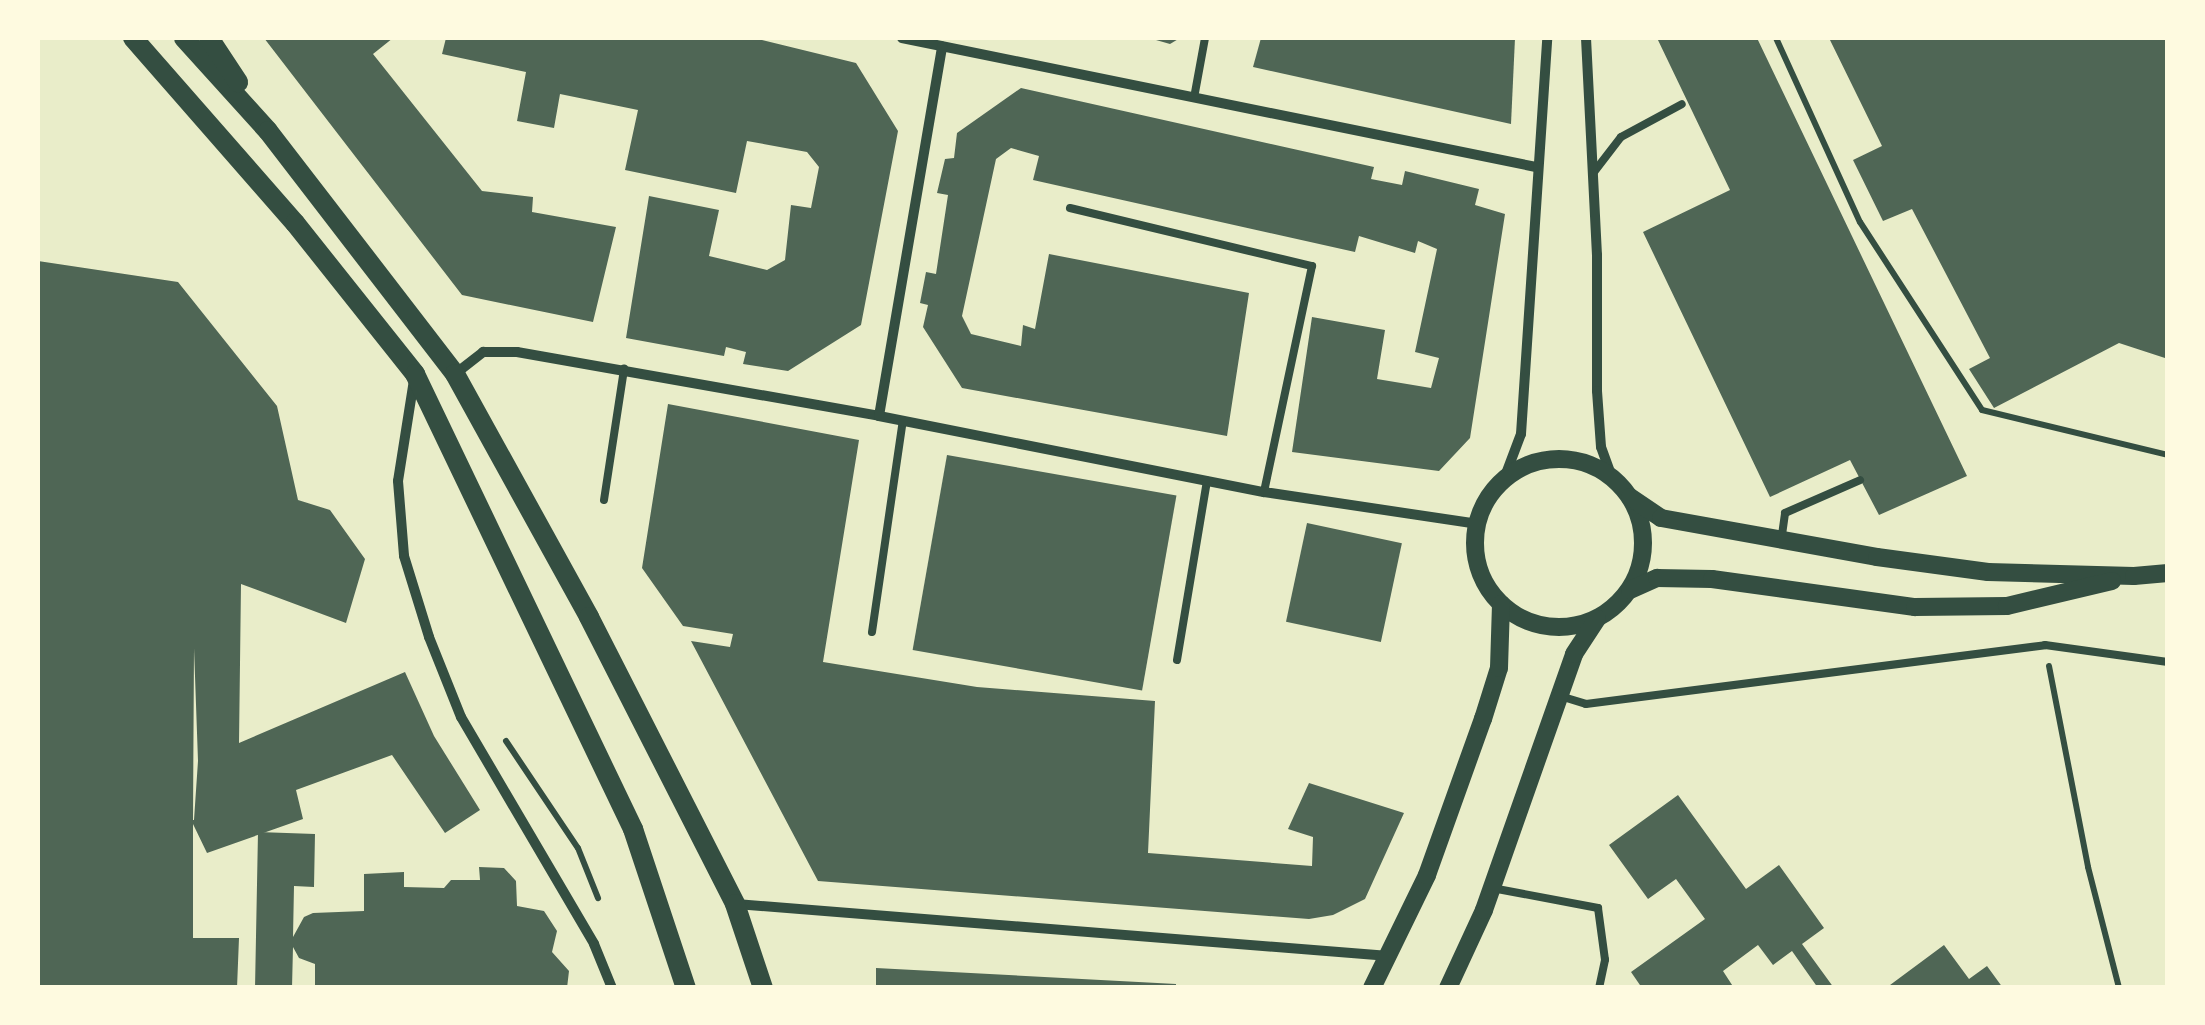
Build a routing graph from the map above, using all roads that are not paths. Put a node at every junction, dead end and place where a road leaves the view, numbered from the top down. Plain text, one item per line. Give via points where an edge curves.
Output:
1 (133, 38) edge
2 (184, 38) edge
3 (209, 38) edge
4 (902, 38) edge
5 (1204, 38) edge
6 (1548, 38) edge
7 (1586, 38) edge
8 (942, 46) junction
9 (1194, 98) junction
10 (1682, 104) dead end
11 (268, 131) junction
12 (1536, 167) junction
13 (1594, 172) junction
14 (1070, 208) dead end
15 (624, 369) junction
16 (414, 374) junction
17 (455, 374) junction
18 (878, 416) junction
19 (903, 420) junction
20 (1611, 475) junction
21 (1504, 479) junction
22 (1207, 480) junction
23 (1860, 480) dead end
24 (1264, 492) junction
25 (1630, 497) junction
26 (604, 500) dead end
27 (1477, 524) junction
28 (1781, 542) junction
29 (2168, 573) edge
30 (2134, 576) junction
31 (1630, 590) junction
32 (1501, 604) junction
33 (1597, 619) junction
34 (872, 632) dead end
35 (1176, 660) dead end
36 (2168, 662) edge
37 (1560, 696) junction
38 (1492, 888) junction
39 (735, 904) junction
40 (1390, 956) junction
41 (612, 988) edge
42 (686, 988) edge
43 (763, 988) edge
44 (1372, 988) edge
45 (1448, 988) edge
46 (1600, 988) edge

1 - 16 main road via 296,223
2 - 11 main road
3 - 11 main road
4 - 8 street
5 - 9 lane
6 - 12 street
7 - 13 street
8 - 9 street
8 - 18 street
9 - 12 street
10 - 13 lane via 1621,137
11 - 17 main road
12 - 21 street via 1521,434
13 - 20 street via 1597,391 1601,447
14 - 24 lane via 1312,266
15 - 17 street via 484,352
15 - 18 street
15 - 26 lane
16 - 41 street via 398,481 404,556 430,638 461,717 594,944
16 - 42 main road via 633,829
17 - 39 main road
18 - 19 street
19 - 22 street
19 - 34 lane
20 - 21 street via 1576,460 1548,458
20 - 25 street
21 - 27 street
22 - 24 street
22 - 35 lane
23 - 28 lane via 1786,513
24 - 27 street
25 - 28 street via 1662,518
25 - 31 street via 1644,542
27 - 32 street via 1476,556
28 - 30 street via 1988,572
29 - 30 street
30 - 31 street via 2007,606 1915,607 1712,578 1658,578
31 - 33 street
32 - 33 street via 1541,625
32 - 40 street via 1499,668 1427,875
33 - 37 street via 1574,654
36 - 37 lane via 2045,646 1586,704
37 - 38 street
38 - 45 street
38 - 46 lane via 1598,908 1605,960
39 - 40 street
39 - 43 main road
40 - 44 street

